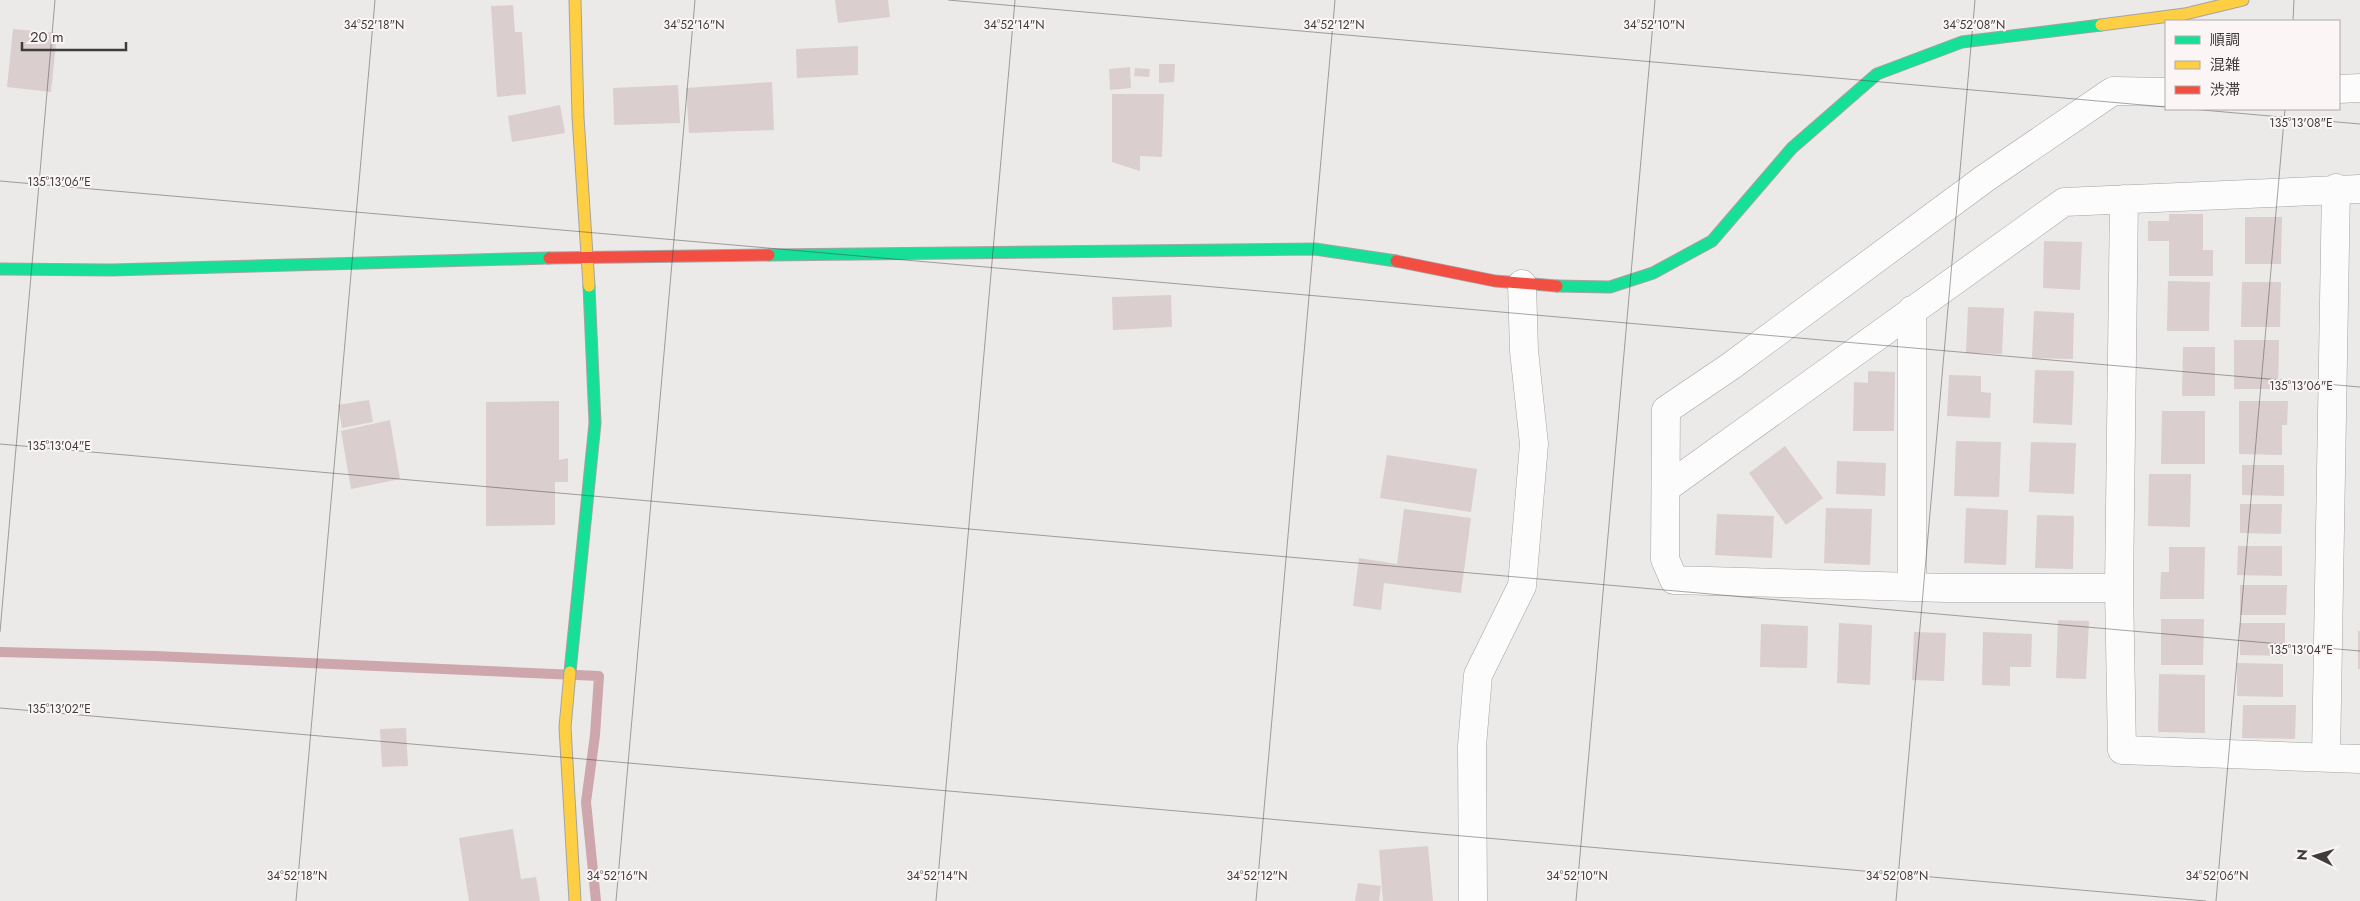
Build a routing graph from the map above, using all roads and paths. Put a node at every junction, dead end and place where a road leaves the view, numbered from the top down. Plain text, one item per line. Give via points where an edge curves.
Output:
1 (575, 0) edge
2 (2243, 0) edge
3 (2360, 88) edge
4 (2340, 89) edge
5 (2165, 92) edge
6 (2348, 189) edge
7 (2124, 199) junction
8 (588, 256) junction
9 (0, 269) edge
10 (1522, 284) junction
11 (1912, 310) junction
12 (1666, 488) junction
13 (1912, 587) junction
14 (2119, 588) junction
15 (2326, 757) junction
16 (2360, 759) edge
17 (575, 901) edge
18 (1473, 901) edge

1 - 8 street via 578,117
2 - 10 street via 2185,14 1962,42 1876,74 1792,148 1712,241 1653,273 1610,287
3 - 4 street
5 - 12 street via 2113,92 1984,179 1731,366 1666,410
6 - 7 street
6 - 15 street
7 - 11 street via 2064,202
7 - 14 street
8 - 9 street via 111,270
8 - 10 street via 1315,249
8 - 17 street via 595,423 565,727
10 - 18 street via 1524,351 1534,444 1522,586 1478,675 1472,746
11 - 12 street
11 - 13 street
12 - 13 street via 1665,559 1674,580
13 - 14 street
14 - 15 street via 2122,750
15 - 16 street

